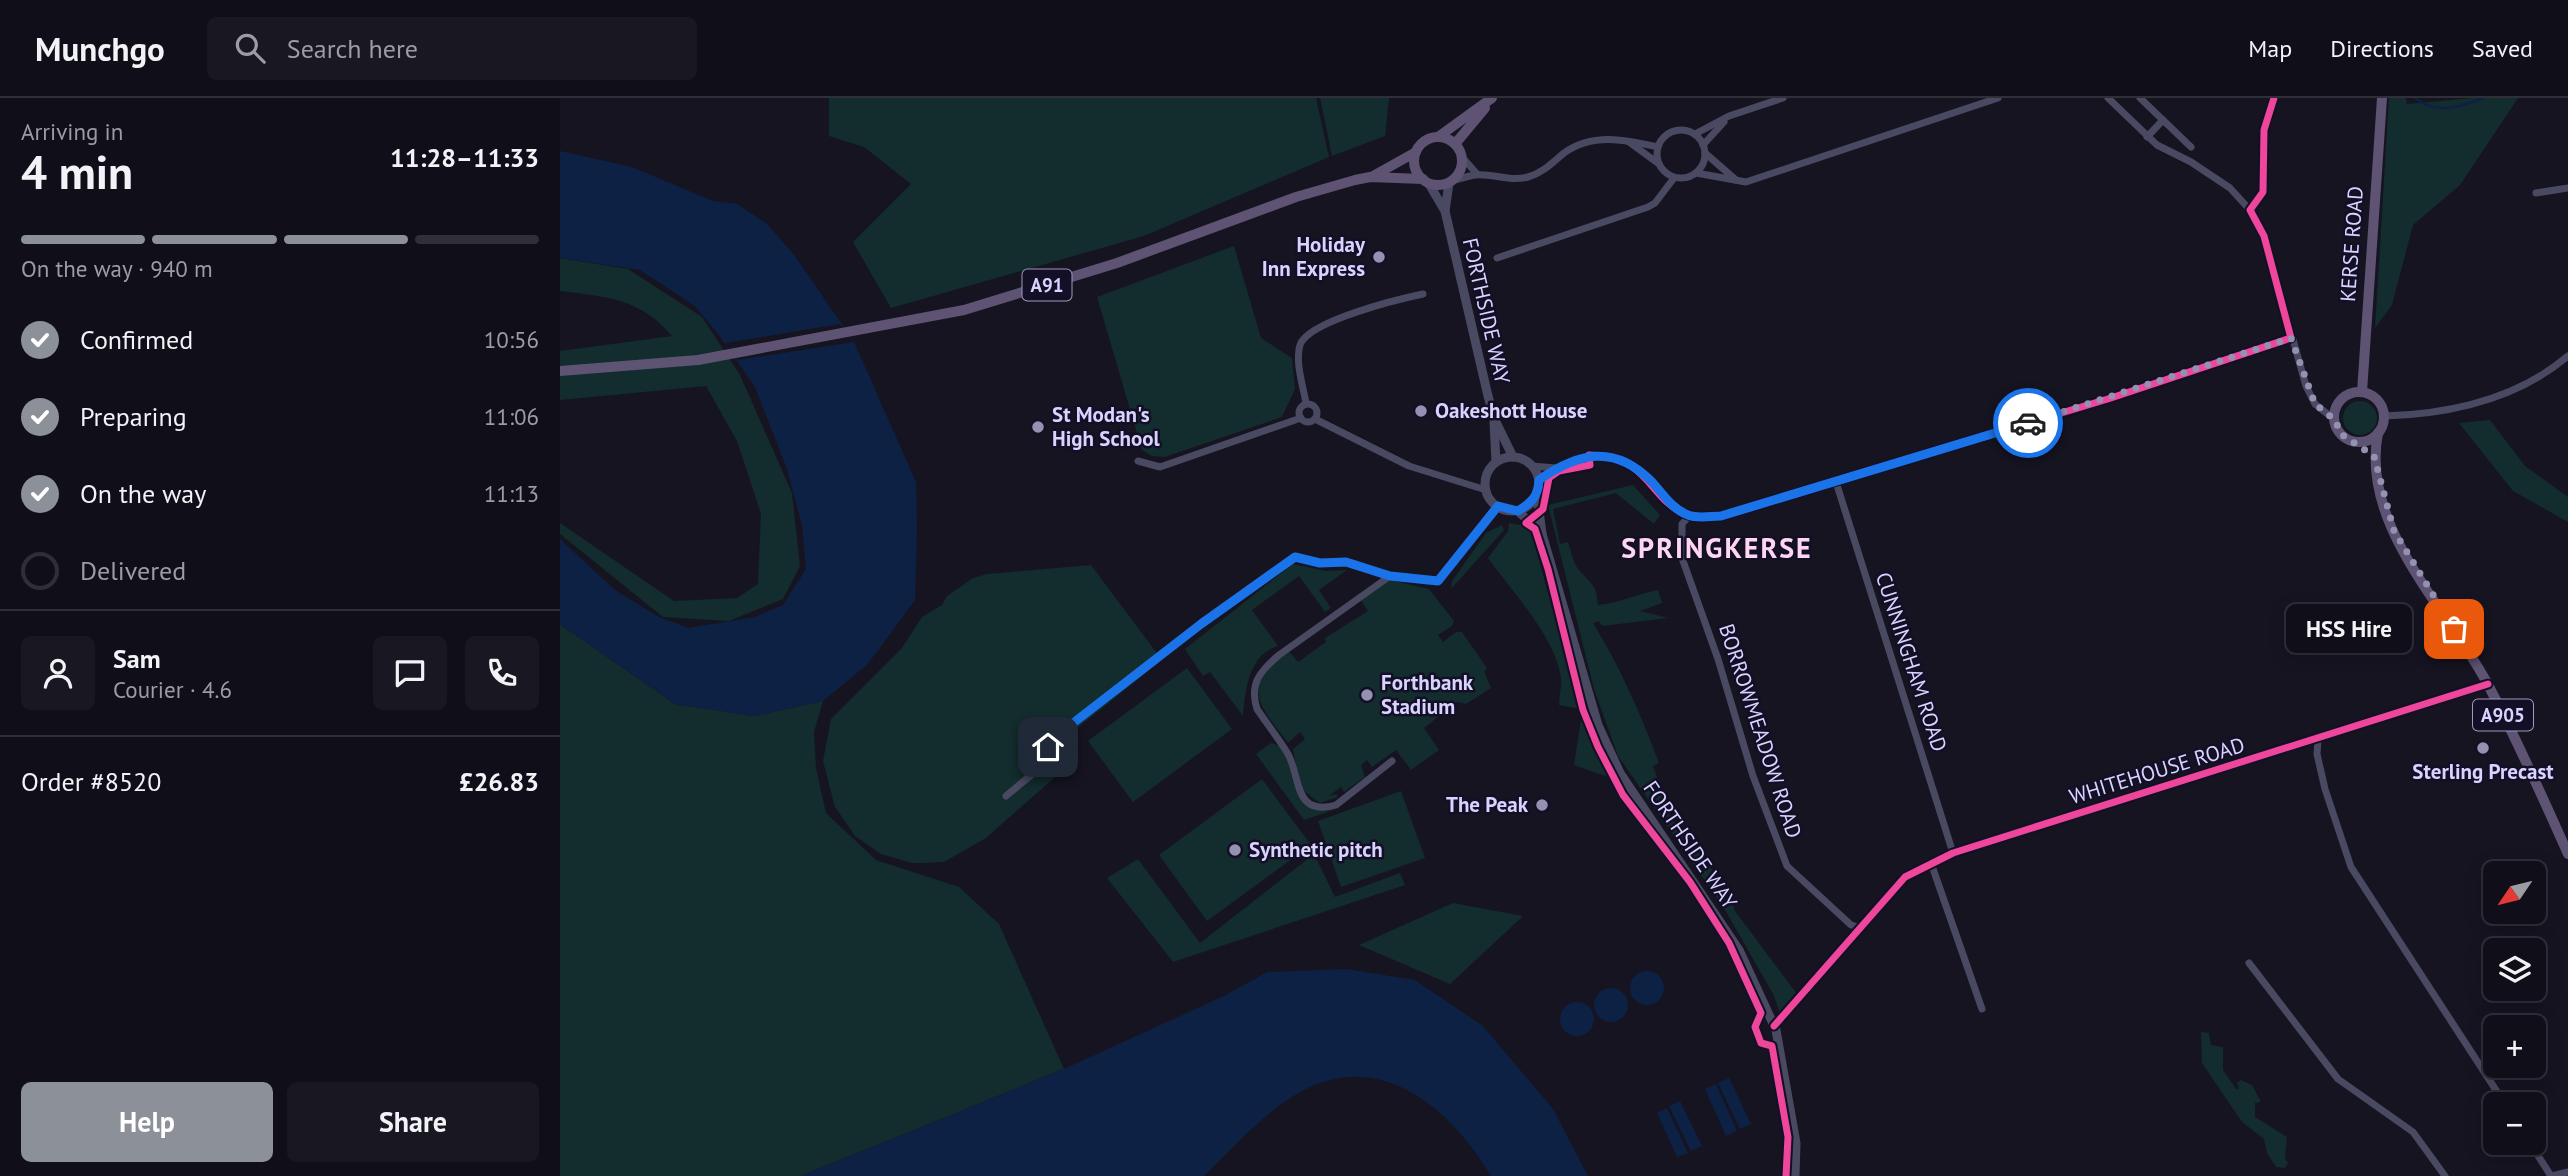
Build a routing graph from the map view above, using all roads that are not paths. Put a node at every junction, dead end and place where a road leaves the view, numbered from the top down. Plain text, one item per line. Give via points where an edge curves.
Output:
1 (1492, 98) edge
2 (1783, 98) edge
3 (1998, 98) edge
4 (2108, 98) edge
5 (2140, 98) edge
6 (2274, 98) edge
7 (2382, 98) edge
8 (1729, 116) junction
9 (2163, 120) junction
10 (1695, 134) junction
11 (2147, 136) junction
12 (1438, 137) junction
13 (1626, 139) junction
14 (1455, 144) junction
15 (2191, 147) dead end
16 (1658, 148) junction
17 (1704, 149) junction
18 (1416, 152) junction
19 (1462, 158) junction
20 (1660, 165) junction
21 (1696, 173) junction
22 (1477, 174) junction
23 (1370, 177) junction
24 (1674, 178) junction
25 (1737, 181) junction
26 (1426, 182) junction
27 (1451, 182) junction
28 (2568, 188) edge
29 (2536, 193) dead end
30 (2250, 210) junction
31 (1445, 211) junction
32 (1497, 258) dead end
33 (1423, 294) dead end
34 (2291, 338) junction
35 (2568, 356) edge
36 (560, 371) edge
37 (2362, 392) junction
38 (1306, 403) junction
39 (2384, 416) junction
40 (1301, 418) junction
41 (1494, 418) junction
42 (1315, 419) junction
43 (2335, 420) junction
44 (2378, 433) junction
45 (2354, 441) junction
46 (2374, 456) junction
47 (1513, 457) junction
48 (1138, 461) dead end
49 (1496, 462) junction
50 (1532, 466) junction
51 (1556, 468) junction
52 (1539, 480) junction
53 (1836, 482) junction
54 (1486, 490) junction
55 (1537, 495) junction
56 (1498, 506) junction
57 (1518, 511) junction
58 (1689, 516) junction
59 (1542, 534) junction
60 (1390, 576) junction
61 (2488, 684) junction
62 (2318, 739) junction
63 (1392, 761) dead end
64 (1006, 796) dead end
65 (1954, 853) junction
66 (2568, 854) edge
67 (1931, 863) junction
68 (1861, 928) junction
69 (2249, 963) dead end
70 (1982, 1009) dead end
71 (1774, 1026) junction
72 (2497, 1092) edge
73 (2538, 1155) edge
74 (2568, 1172) edge
75 (2440, 1174) edge
76 (1795, 1176) edge
77 (2552, 1176) edge

1 - 12 main road, A91
1 - 14 main road, A91
2 - 8 street
3 - 25 street
4 - 11 street
5 - 9 street
6 - 30 street via 2264,130 2263,192
7 - 37 main road, KERSE ROAD
8 - 10 street
8 - 17 street
9 - 11 street
9 - 15 street
10 - 16 street via 1671,133
10 - 17 street
11 - 30 street via 2230,188
12 - 14 main road
12 - 18 main road, A91 via 1427,140
13 - 16 street
13 - 20 street
13 - 22 street via 1592,139 1529,177 1503,180
14 - 19 main road
16 - 20 street
17 - 21 street
17 - 25 street
18 - 23 main road, A91
18 - 26 main road via 1415,167
19 - 22 street
19 - 27 main road via 1461,170
20 - 24 street
21 - 24 street
21 - 25 street
22 - 27 street
23 - 26 main road, A91
23 - 36 main road, A91 via 1296,197 1117,263 964,310 698,360
24 - 32 street via 1648,208
26 - 27 main road, A91
26 - 31 street, FORTHSIDE WAY
27 - 31 street, FORTHSIDE WAY
28 - 29 street
30 - 34 street via 2264,236
31 - 41 street, FORTHSIDE WAY
33 - 38 street via 1346,317 1306,335 1300,345 1300,366
34 - 43 street via 2315,404
34 - 53 street
35 - 39 street via 2524,386 2483,402
37 - 39 main road via 2375,398
37 - 43 main road via 2342,400
38 - 40 street via 1300,409
38 - 42 street via 1316,408
39 - 44 main road, A905
40 - 42 street
40 - 48 street via 1160,467
41 - 47 street, FORTHSIDE WAY
41 - 49 street, FORTHSIDE WAY
42 - 54 street via 1409,466
43 - 45 main road via 2341,434
44 - 45 main road
44 - 46 main road, A905
45 - 46 main road
46 - 61 main road, A905 via 2394,531
47 - 49 street
47 - 50 street
49 - 54 street via 1487,476
50 - 51 street
50 - 52 street
51 - 52 street
51 - 58 street via 1589,455 1609,456 1635,468 1670,504
52 - 55 street
53 - 58 street via 1721,516
53 - 65 street, CUNNINGHAM ROAD
54 - 56 street
55 - 57 street
55 - 59 street, FORTHSIDE WAY
56 - 57 street
56 - 60 street via 1438,581
57 - 59 street
58 - 68 street, BORROWMEADOW ROAD via 1682,524 1682,558 1787,866 1851,925
59 - 71 street, FORTHSIDE WAY via 1592,707 1620,773 1739,950
60 - 63 street via 1262,669 1254,700 1289,756 1298,792 1318,807 1336,805
60 - 64 street via 1346,562 1320,563 1295,557 1050,741 1042,766
61 - 62 street, WHITEHOUSE ROAD
61 - 66 main road, A905
62 - 65 street, WHITEHOUSE ROAD
62 - 72 street via 2325,789 2351,867
65 - 67 street, WHITEHOUSE ROAD
67 - 68 street, WHITEHOUSE ROAD via 1905,877
67 - 70 street
68 - 71 street, WHITEHOUSE ROAD
69 - 75 street via 2338,1079 2413,1132
71 - 76 street, FORTHSIDE WAY via 1796,1143
73 - 77 street
74 - 77 street

